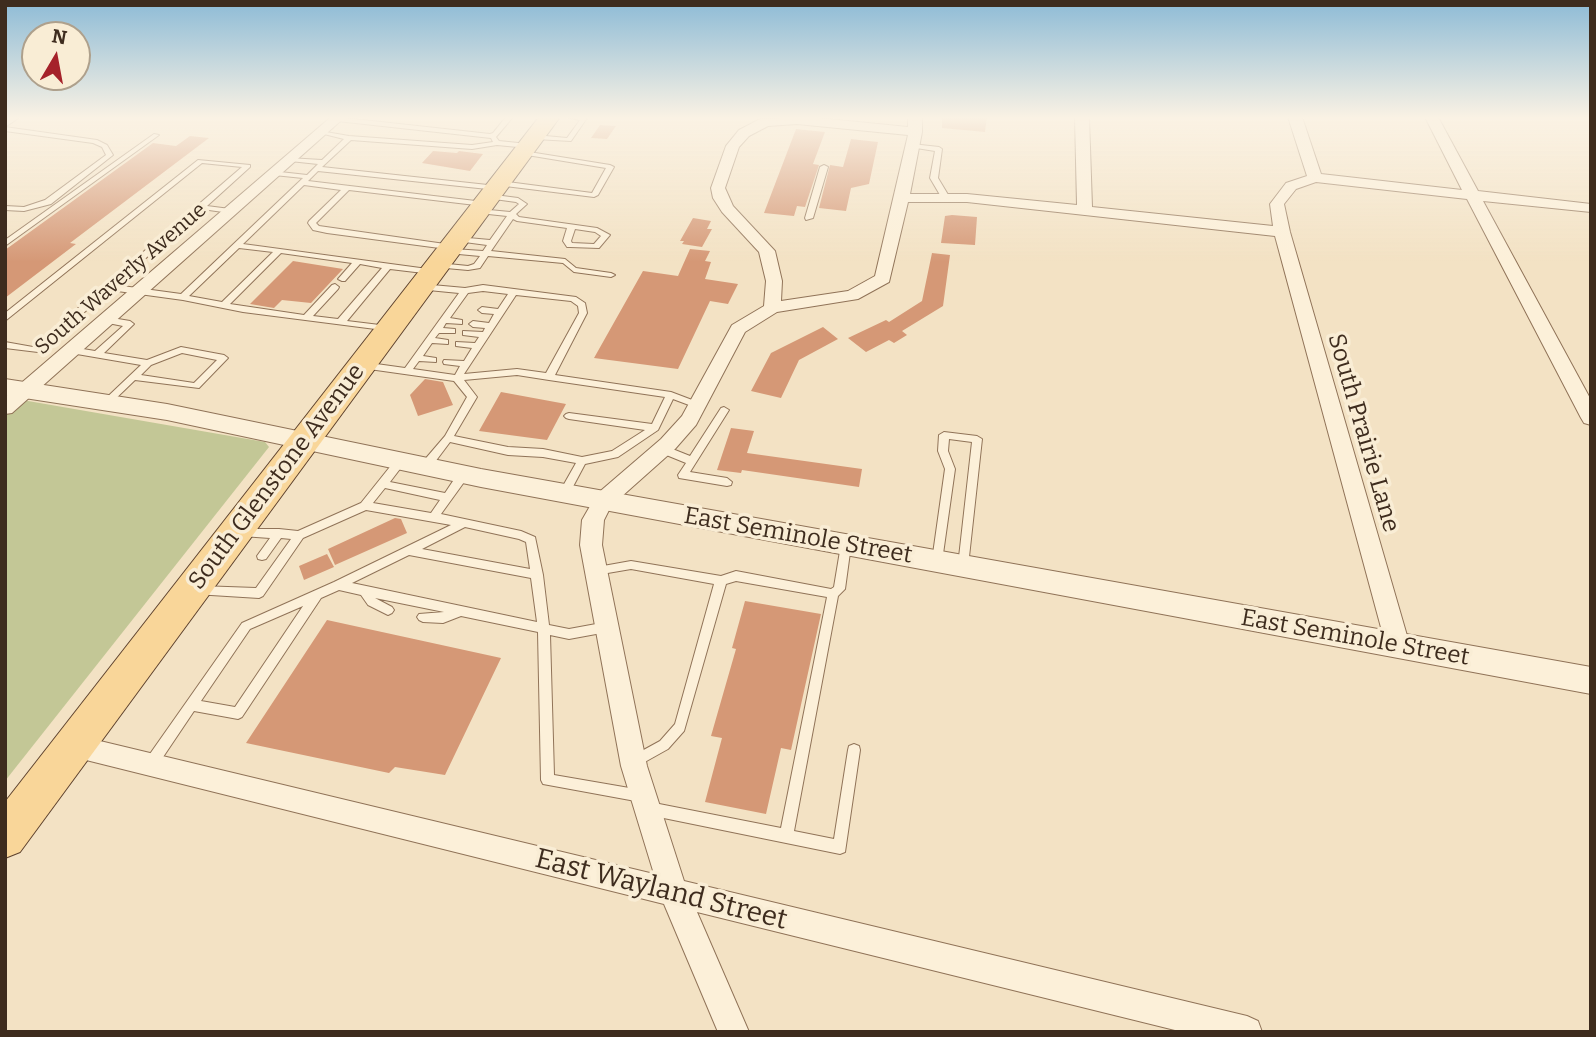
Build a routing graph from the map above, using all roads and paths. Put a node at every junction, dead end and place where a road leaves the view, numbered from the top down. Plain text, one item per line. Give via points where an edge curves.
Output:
1 (96, 165) edge
2 (114, 165) edge
3 (193, 165) edge
4 (243, 165) edge
5 (283, 165) edge
6 (321, 165) edge
7 (323, 165) edge
8 (513, 165) edge
9 (567, 165) edge
10 (726, 165) edge
11 (908, 165) edge
12 (936, 165) edge
13 (1084, 165) edge
14 (1311, 165) edge
15 (1457, 165) edge
16 (824, 167) dead end
17 (274, 173) junction
18 (1315, 178) junction
19 (306, 180) junction
20 (347, 188) junction
21 (490, 196) junction
22 (1474, 196) junction
23 (902, 198) junction
24 (946, 198) junction
25 (201, 207) junction
26 (5, 208) edge
27 (1591, 208) edge
28 (1085, 209) junction
29 (230, 211) junction
30 (524, 212) dead end
31 (512, 214) junction
32 (543, 214) dead end
33 (809, 218) dead end
34 (551, 224) junction
35 (572, 226) junction
36 (1282, 232) junction
37 (5, 233) edge
38 (18, 235) junction
39 (492, 243) junction
40 (5, 244) edge
41 (237, 245) junction
42 (279, 251) junction
43 (486, 254) junction
44 (441, 260) junction
45 (358, 262) junction
46 (388, 266) junction
47 (611, 275) dead end
48 (342, 279) dead end
49 (109, 286) junction
50 (335, 287) dead end
51 (140, 290) junction
52 (465, 291) junction
53 (513, 292) junction
54 (183, 297) junction
55 (226, 303) junction
56 (454, 307) junction
57 (468, 308) dead end
58 (772, 309) junction
59 (482, 310) dead end
60 (500, 312) junction
61 (307, 317) junction
62 (5, 318) edge
63 (106, 320) junction
64 (444, 320) junction
65 (341, 322) junction
66 (459, 322) dead end
67 (473, 324) dead end
68 (491, 326) junction
69 (389, 329) junction
70 (437, 330) junction
71 (452, 331) dead end
72 (466, 333) dead end
73 (485, 335) junction
74 (429, 340) junction
75 (445, 342) dead end
76 (459, 344) dead end
77 (5, 345) edge
78 (478, 346) junction
79 (71, 350) junction
80 (97, 354) junction
81 (416, 358) junction
82 (433, 360) dead end
83 (447, 362) dead end
84 (149, 363) junction
85 (466, 364) junction
86 (361, 365) junction
87 (407, 371) junction
88 (134, 377) junction
89 (549, 377) junction
90 (457, 378) junction
91 (15, 389) edge
92 (671, 396) junction
93 (105, 404) junction
94 (697, 405) junction
95 (5, 408) edge
96 (724, 410) dead end
97 (569, 416) dead end
98 (1591, 418) edge
99 (655, 428) junction
100 (448, 438) junction
101 (305, 439) junction
102 (662, 449) junction
103 (401, 461) junction
104 (582, 461) junction
105 (692, 461) junction
106 (425, 467) junction
107 (463, 475) junction
108 (727, 482) dead end
109 (382, 484) junction
110 (564, 493) junction
111 (447, 497) junction
112 (604, 500) junction
113 (365, 506) junction
114 (433, 517) junction
115 (464, 523) junction
116 (235, 531) junction
117 (279, 533) junction
118 (299, 535) junction
119 (846, 545) junction
120 (411, 551) junction
121 (262, 556) dead end
122 (950, 564) junction
123 (596, 571) junction
124 (537, 575) junction
125 (244, 581) dead end
126 (721, 581) junction
127 (338, 585) junction
128 (191, 591) junction
129 (365, 591) junction
130 (236, 592) junction
131 (317, 594) junction
132 (834, 594) junction
133 (388, 610) dead end
134 (460, 611) junction
135 (423, 617) dead end
136 (607, 627) junction
137 (544, 628) junction
138 (1398, 646) junction
139 (1591, 681) edge
140 (192, 705) junction
141 (75, 747) junction
142 (854, 750) dead end
143 (634, 762) junction
144 (150, 765) junction
145 (647, 803) junction
146 (786, 836) junction
147 (5, 837) edge
148 (674, 893) junction
149 (734, 1032) edge
150 (1247, 1032) edge

1 - 26 lane via 48,202 24,209
2 - 38 lane
3 - 62 lane
4 - 25 lane via 248,166
5 - 17 street, South Waverly Avenue
6 - 19 lane
7 - 21 lane
8 - 21 main road, South Glenstone Avenue
9 - 21 lane via 601,171 589,191 546,188
10 - 58 street via 718,188 727,209 767,251 774,281
11 - 23 street
12 - 24 lane via 934,178
13 - 28 street
14 - 18 street
15 - 22 street
16 - 33 lane
17 - 19 lane
17 - 29 street, South Waverly Avenue
18 - 22 street
18 - 36 street, South Prairie Lane via 1292,187 1277,204
19 - 20 lane
19 - 41 lane
20 - 21 lane via 450,200
20 - 44 lane via 312,223 316,228
21 - 31 lane
21 - 31 lane via 522,201
21 - 44 main road, South Glenstone Avenue
22 - 27 street
22 - 98 street
23 - 24 street
23 - 58 street via 883,279 852,295
24 - 28 street
25 - 29 lane
25 - 49 lane
28 - 36 street
29 - 51 street, South Waverly Avenue
30 - 31 lane
31 - 34 lane via 517,219
31 - 39 lane
32 - 34 lane
34 - 35 lane
35 - 35 lane via 597,230 606,235 596,246 570,245
36 - 138 street, South Prairie Lane
37 - 38 lane
38 - 40 lane
39 - 43 lane
39 - 44 lane
41 - 42 lane
41 - 54 lane
42 - 45 lane
42 - 55 lane
43 - 44 lane
43 - 44 lane via 473,267
43 - 47 lane via 565,261 574,270
44 - 46 lane
44 - 52 lane
44 - 69 main road, South Glenstone Avenue
45 - 46 lane
45 - 48 lane
46 - 65 lane
49 - 51 lane
49 - 77 lane via 35,350
50 - 61 lane
51 - 54 lane
51 - 63 street, South Waverly Avenue
52 - 53 lane
52 - 56 lane
53 - 60 lane
53 - 89 lane via 573,299 582,305 583,313
54 - 55 lane
55 - 61 lane
56 - 57 lane
56 - 64 lane
58 - 94 street via 738,329
59 - 60 lane
60 - 68 lane
61 - 65 lane
63 - 79 street, South Waverly Avenue
63 - 80 lane via 130,324
64 - 66 lane
64 - 70 lane
65 - 69 lane
67 - 68 lane
68 - 73 lane
69 - 86 main road, South Glenstone Avenue
70 - 71 lane
70 - 74 lane
72 - 73 lane
73 - 78 lane
74 - 75 lane
74 - 81 lane
76 - 78 lane
78 - 85 lane
79 - 80 lane
79 - 91 street, South Waverly Avenue
80 - 84 lane
81 - 82 lane
81 - 87 lane
83 - 85 lane
84 - 88 lane
84 - 88 lane via 180,350 224,358 196,386
85 - 90 lane
86 - 87 lane
86 - 101 main road, South Glenstone Avenue
87 - 90 lane
88 - 93 lane
89 - 90 lane via 517,372
89 - 92 lane
90 - 100 lane via 471,397
91 - 93 street, East Seminole Street
91 - 95 street, South Waverly Avenue
92 - 94 lane
92 - 99 lane
93 - 101 street, East Seminole Street
94 - 102 street via 689,421
96 - 105 lane
97 - 99 lane
99 - 104 lane via 615,454
100 - 104 lane
100 - 106 lane
101 - 103 street, East Seminole Street
101 - 116 main road, South Glenstone Avenue
102 - 105 lane
102 - 112 street
103 - 106 street, East Seminole Street
103 - 109 lane
104 - 110 lane
105 - 108 lane via 683,475
106 - 107 street, East Seminole Street
107 - 110 street, East Seminole Street
107 - 111 lane
109 - 111 lane
109 - 113 lane
110 - 112 street, East Seminole Street
111 - 114 lane
112 - 119 street, East Seminole Street
112 - 123 street via 593,520
113 - 114 lane
113 - 118 lane
114 - 115 lane
115 - 120 lane
115 - 124 lane via 531,540
116 - 117 lane
116 - 128 main road, South Glenstone Avenue
117 - 118 lane
117 - 121 lane
118 - 130 lane via 259,593
119 - 122 street, East Seminole Street
119 - 132 lane via 839,589
120 - 124 lane
120 - 127 lane
122 - 122 lane via 950,469 943,451 944,435 977,439
122 - 138 street, East Seminole Street
123 - 126 lane via 631,565
123 - 136 street
124 - 137 lane
125 - 130 lane
126 - 132 lane via 736,576
126 - 143 lane via 680,727 664,745
127 - 129 lane
127 - 131 lane
128 - 130 lane
128 - 141 main road, South Glenstone Avenue
129 - 133 lane via 372,602
129 - 134 lane
131 - 140 lane via 246,626
131 - 140 lane via 238,713
132 - 146 lane
134 - 135 lane via 443,618
134 - 137 lane
136 - 137 lane via 569,634
136 - 143 street
137 - 145 lane via 548,780
138 - 139 street, East Seminole Street
140 - 144 lane
141 - 144 street, East Wayland Street
141 - 147 main road, South Glenstone Avenue
142 - 146 lane via 840,847
143 - 145 street
144 - 148 street, East Wayland Street
145 - 146 lane
145 - 148 street
148 - 149 street
148 - 150 street, East Wayland Street

